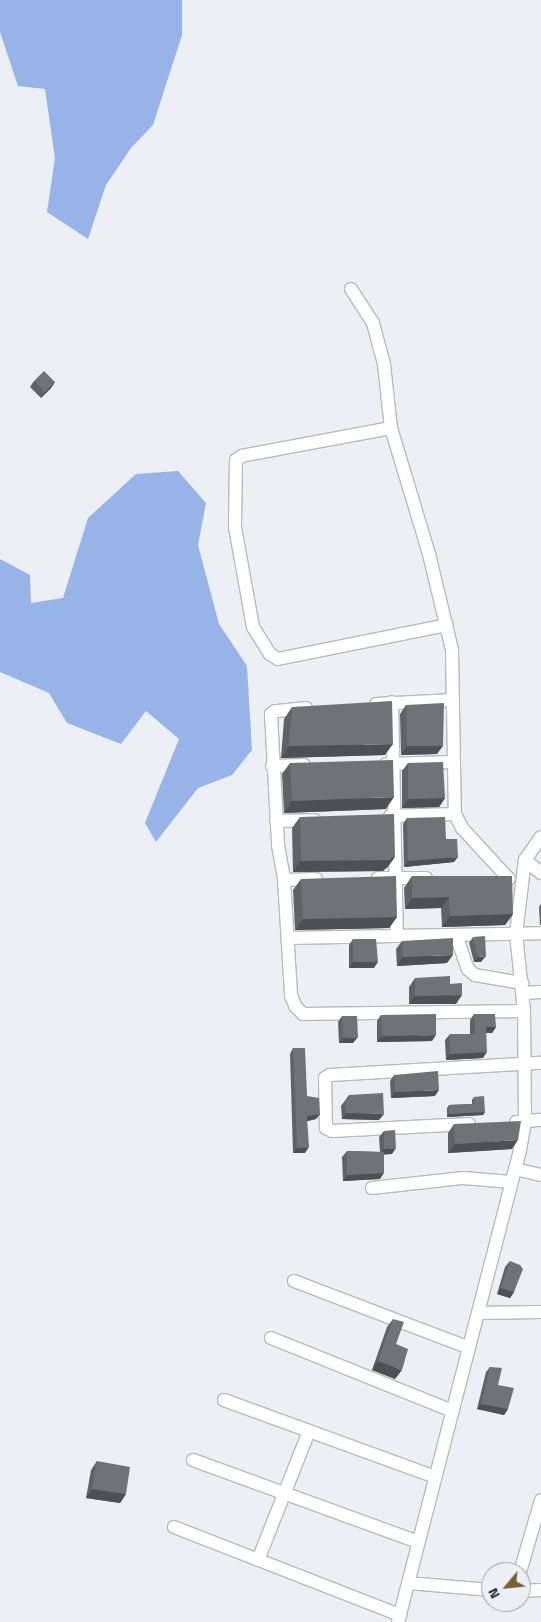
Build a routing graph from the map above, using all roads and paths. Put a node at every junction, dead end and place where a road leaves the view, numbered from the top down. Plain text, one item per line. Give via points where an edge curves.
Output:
1 (351, 289) dead end
2 (391, 428) junction
3 (447, 625) junction
4 (453, 700) junction
5 (392, 702) junction
6 (363, 704) edge
7 (324, 707) edge
8 (454, 762) junction
9 (393, 763) junction
10 (375, 764) edge
11 (319, 765) edge
12 (272, 766) junction
13 (454, 814) junction
14 (396, 816) junction
15 (377, 817) edge
16 (331, 819) edge
17 (276, 821) junction
18 (541, 837) edge
19 (525, 860) junction
20 (541, 873) edge
21 (368, 878) edge
22 (396, 878) junction
23 (331, 879) edge
24 (443, 879) edge
25 (490, 879) edge
26 (284, 880) junction
27 (515, 880) junction
28 (541, 933) edge
29 (516, 934) junction
30 (456, 935) junction
31 (397, 936) junction
32 (288, 938) junction
33 (522, 988) junction
34 (541, 992) edge
35 (524, 1011) junction
36 (541, 1063) edge
37 (522, 1064) junction
38 (541, 1120) edge
39 (505, 1122) edge
40 (525, 1122) junction
41 (486, 1123) edge
42 (514, 1169) junction
43 (541, 1174) edge
44 (511, 1182) junction
45 (372, 1188) dead end
46 (294, 1281) dead end
47 (541, 1312) edge
48 (478, 1313) junction
49 (271, 1338) dead end
50 (469, 1348) junction
51 (224, 1400) dead end
52 (453, 1411) junction
53 (309, 1431) junction
54 (193, 1460) dead end
55 (435, 1476) junction
56 (283, 1492) junction
57 (541, 1500) edge
58 (174, 1527) dead end
59 (418, 1542) junction
60 (258, 1560) junction
61 (523, 1562) edge
62 (408, 1583) junction
63 (481, 1589) edge
64 (399, 1618) edge

1 - 2 street via 374,323 384,364
2 - 3 street via 430,554
2 - 3 street via 242,456 236,460 235,527 253,627 270,654 278,659
3 - 4 street via 452,650
4 - 5 street
4 - 8 street
5 - 6 street
5 - 9 street
7 - 12 street via 271,714
8 - 9 street
8 - 13 street
9 - 10 street
9 - 14 street
11 - 12 street
12 - 17 street
13 - 14 street
13 - 27 street via 462,828
14 - 15 street
14 - 22 street
16 - 17 street
17 - 26 street
18 - 19 street
19 - 20 street
19 - 27 street
21 - 22 street
22 - 24 street
22 - 31 street
23 - 26 street
25 - 27 street
26 - 32 street
27 - 29 street
28 - 29 street
29 - 30 street
29 - 33 street
30 - 31 street
30 - 33 street via 468,970 475,975
31 - 32 street
32 - 35 street via 291,996 303,1014
33 - 34 street
33 - 35 street
35 - 37 street
36 - 37 street
37 - 40 street
37 - 41 street via 330,1075 325,1078 326,1128 332,1131
38 - 40 street
39 - 40 street
40 - 42 street
42 - 43 street
42 - 44 street
44 - 45 street via 463,1178
44 - 48 street
46 - 50 street
47 - 48 street
48 - 50 street
49 - 52 street
50 - 52 street
51 - 53 street
52 - 55 street
53 - 55 street
53 - 56 street
54 - 56 street
55 - 59 street
56 - 59 street
56 - 60 street
57 - 61 street
58 - 60 street
59 - 62 street
60 - 64 street
62 - 63 street
62 - 64 street

